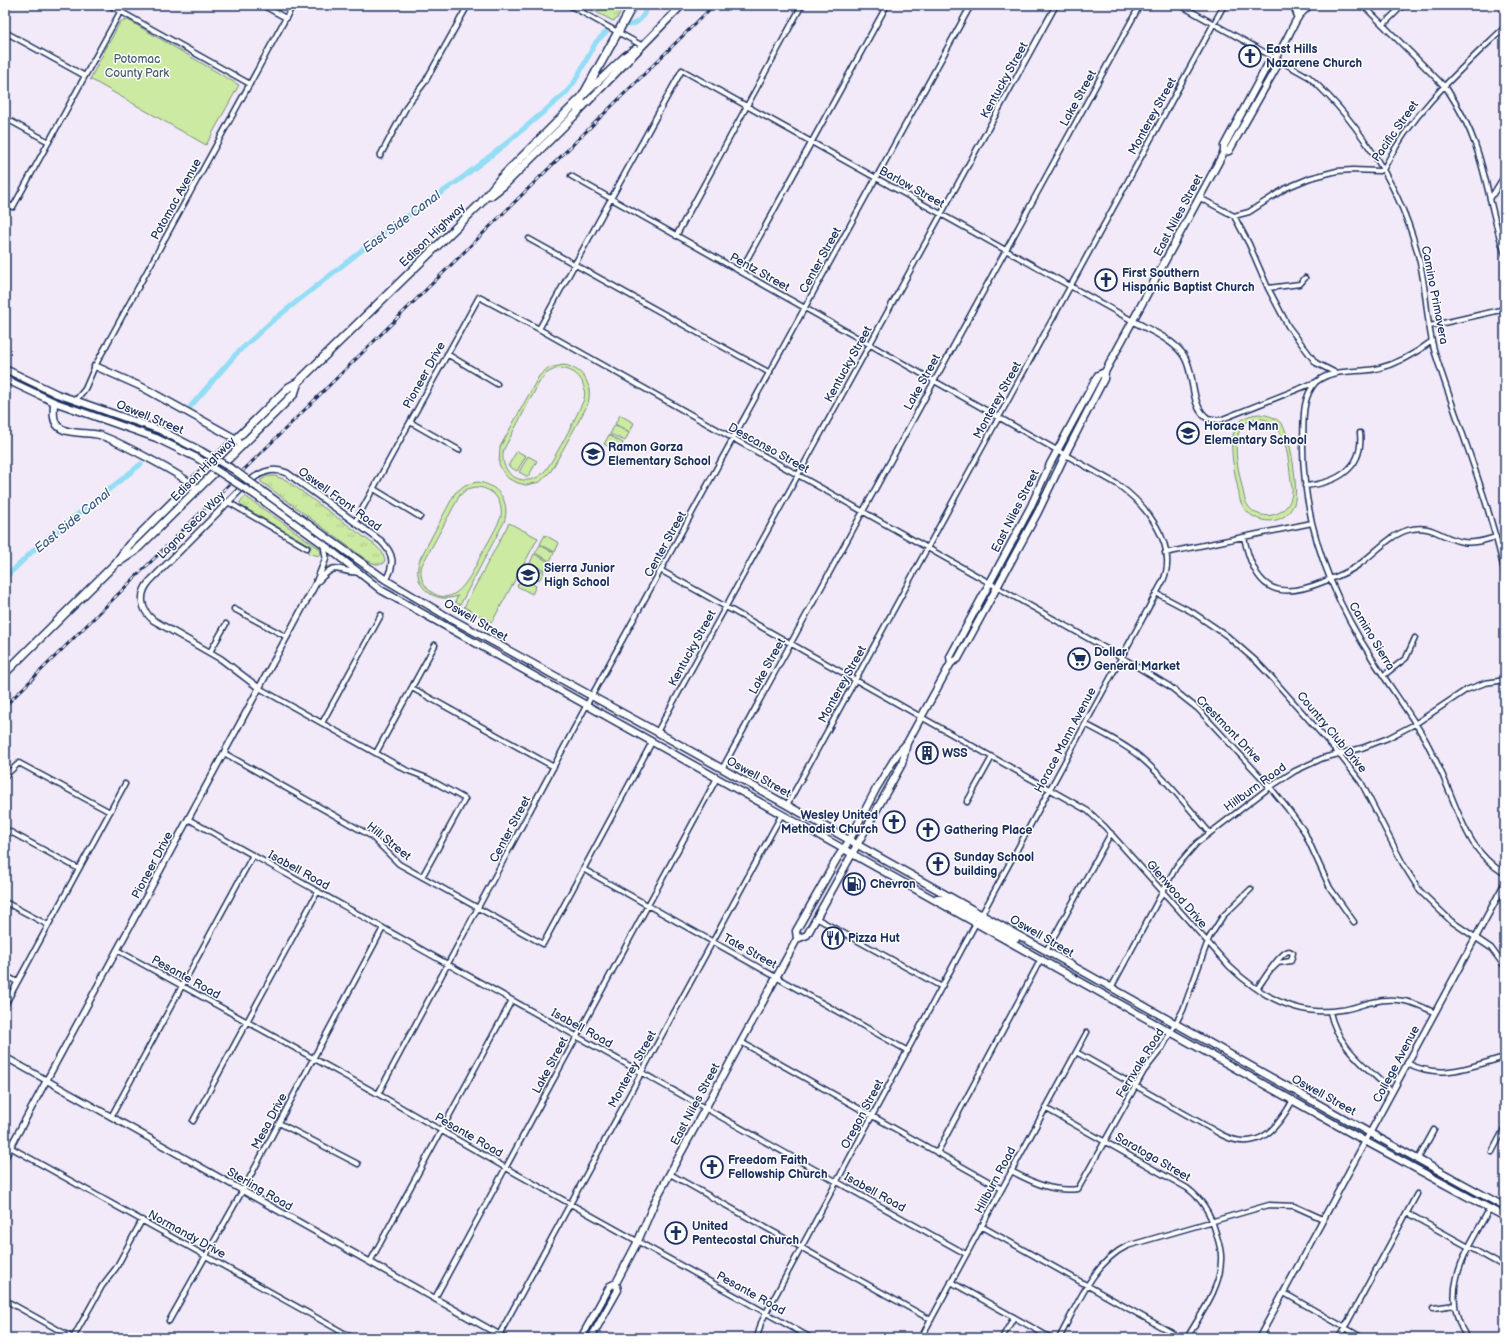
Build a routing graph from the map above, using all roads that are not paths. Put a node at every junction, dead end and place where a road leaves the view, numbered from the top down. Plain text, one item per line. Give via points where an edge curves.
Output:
1 (109, 5) edge
2 (124, 5) edge
3 (262, 5) edge
4 (293, 5) edge
5 (468, 5) edge
6 (569, 5) edge
7 (633, 5) edge
8 (682, 5) edge
9 (802, 5) edge
10 (887, 5) edge
11 (971, 5) edge
12 (1056, 5) edge
13 (1140, 5) edge
14 (1180, 5) edge
15 (1224, 5) edge
16 (1300, 5) edge
17 (1309, 5) edge
18 (1403, 5) edge
19 (1364, 6) edge
20 (120, 11) junction
21 (1298, 16) junction
22 (286, 18) junction
23 (1214, 24) junction
24 (1383, 25) junction
25 (1505, 27) edge
26 (5, 32) edge
27 (618, 32) junction
28 (641, 45) junction
29 (1275, 59) junction
30 (85, 76) junction
31 (250, 84) junction
32 (1443, 86) junction
33 (582, 97) junction
34 (747, 106) junction
35 (577, 113) junction
36 (5, 118) edge
37 (49, 142) junction
38 (812, 142) junction
39 (1224, 152) junction
40 (380, 156) dead end
41 (1382, 169) junction
42 (1505, 175) edge
43 (571, 176) dead end
44 (877, 178) junction
45 (1200, 198) junction
46 (611, 200) junction
47 (1490, 200) junction
48 (5, 203) edge
49 (480, 204) junction
50 (941, 214) junction
51 (1234, 216) junction
52 (676, 236) junction
53 (529, 239) dead end
54 (1006, 250) junction
55 (1505, 254) edge
56 (575, 265) junction
57 (740, 272) junction
58 (1305, 278) dead end
59 (1070, 286) junction
60 (1268, 288) junction
61 (805, 308) junction
62 (1505, 309) edge
63 (1133, 321) junction
64 (1430, 326) junction
65 (539, 329) junction
66 (1432, 341) junction
67 (870, 345) junction
68 (447, 354) junction
69 (95, 366) junction
70 (5, 369) edge
71 (1105, 372) junction
72 (1337, 372) junction
73 (770, 373) junction
74 (5, 379) edge
75 (934, 381) junction
76 (298, 382) junction
77 (1316, 382) junction
78 (497, 384) dead end
79 (76, 400) junction
80 (54, 402) junction
81 (999, 417) junction
82 (1207, 418) joint
83 (410, 422) junction
84 (1360, 433) dead end
85 (236, 439) junction
86 (733, 440) junction
87 (242, 446) junction
88 (459, 450) dead end
89 (1058, 450) junction
90 (1066, 455) junction
91 (798, 476) junction
92 (191, 484) junction
93 (246, 484) joint
94 (1305, 486) junction
95 (374, 489) junction
96 (197, 490) junction
97 (228, 502) junction
98 (863, 512) junction
99 (420, 517) dead end
100 (355, 522) junction
101 (1312, 523) junction
102 (1244, 537) junction
103 (1496, 537) junction
104 (323, 544) junction
105 (307, 548) dead end
106 (927, 548) junction
107 (1165, 553) junction
108 (116, 563) junction
109 (1504, 568) edge
110 (662, 570) junction
111 (359, 572) junction
112 (1505, 578) edge
113 (386, 580) junction
114 (1329, 580) junction
115 (316, 583) junction
116 (990, 584) junction
117 (997, 588) junction
118 (1156, 593) junction
119 (726, 607) junction
120 (234, 609) dead end
121 (381, 615) dead end
122 (226, 624) dead end
123 (287, 637) junction
124 (1415, 638) dead end
125 (791, 643) junction
126 (435, 645) dead end
127 (210, 652) junction
128 (1121, 657) junction
129 (951, 663) junction
130 (5, 673) edge
131 (1383, 676) junction
132 (856, 680) junction
133 (1505, 680) edge
134 (259, 688) junction
135 (412, 688) junction
136 (591, 697) junction
137 (588, 705) junction
138 (922, 717) junction
139 (322, 723) junction
140 (1085, 724) junction
141 (1415, 724) junction
142 (657, 732) junction
143 (652, 742) junction
144 (907, 743) junction
145 (224, 753) junction
146 (376, 753) junction
147 (1339, 754) junction
148 (992, 756) junction
149 (554, 767) junction
150 (722, 769) junction
151 (5, 776) edge
152 (717, 778) junction
153 (125, 784) dead end
154 (1270, 787) junction
155 (1050, 789) junction
156 (967, 802) dead end
157 (787, 804) junction
158 (110, 812) junction
159 (782, 814) junction
160 (188, 819) junction
161 (5, 829) edge
162 (1111, 833) junction
163 (1210, 833) junction
164 (849, 841) junction
165 (857, 846) junction
166 (844, 848) junction
167 (852, 853) junction
168 (253, 855) junction
169 (79, 869) junction
170 (583, 869) junction
171 (1505, 874) edge
172 (422, 877) junction
173 (1505, 883) edge
174 (1251, 889) dead end
175 (318, 892) junction
176 (1163, 892) junction
177 (928, 896) junction
178 (5, 902) edge
179 (648, 906) junction
180 (478, 908) junction
181 (982, 914) junction
182 (816, 918) junction
183 (1354, 922) dead end
184 (976, 923) junction
185 (48, 925) junction
186 (383, 928) junction
187 (1476, 937) junction
188 (797, 939) junction
189 (713, 942) junction
190 (1029, 942) junction
191 (1207, 943) junction
192 (117, 950) junction
193 (1046, 951) junction
194 (1041, 959) junction
195 (448, 964) junction
196 (1505, 967) edge
197 (1272, 969) junction
198 (5, 975) edge
199 (776, 977) junction
200 (18, 982) junction
201 (182, 986) junction
202 (942, 987) junction
203 (1111, 988) junction
204 (1257, 989) junction
205 (512, 1000) junction
206 (5, 1005) edge
207 (1330, 1012) junction
208 (1435, 1013) junction
209 (247, 1023) junction
210 (1176, 1024) junction
211 (1087, 1032) dead end
212 (1171, 1032) junction
213 (577, 1037) junction
214 (740, 1042) junction
215 (908, 1051) junction
216 (1076, 1052) junction
217 (5, 1057) edge
218 (1505, 1057) edge
219 (313, 1058) junction
220 (1408, 1063) junction
221 (641, 1072) junction
222 (46, 1081) junction
223 (1136, 1086) junction
224 (1392, 1092) junction
225 (378, 1094) junction
226 (1293, 1100) junction
227 (705, 1108) junction
228 (1046, 1108) junction
229 (872, 1116) junction
230 (111, 1117) junction
231 (194, 1121) dead end
232 (279, 1123) junction
233 (1505, 1127) edge
234 (442, 1130) junction
235 (1434, 1130) dead end
236 (1370, 1133) junction
237 (1105, 1141) junction
238 (1365, 1141) junction
239 (10, 1147) junction
240 (937, 1152) junction
241 (1492, 1152) dead end
242 (5, 1157) edge
243 (1418, 1159) junction
244 (358, 1164) dead end
245 (506, 1168) junction
246 (1011, 1171) junction
247 (670, 1174) junction
248 (837, 1182) junction
249 (1002, 1189) junction
250 (243, 1190) junction
251 (1417, 1194) dead end
252 (570, 1204) junction
253 (1505, 1207) edge
254 (1490, 1208) junction
255 (1505, 1210) edge
256 (1406, 1213) junction
257 (1505, 1216) edge
258 (142, 1220) junction
259 (1323, 1220) junction
260 (1212, 1222) junction
261 (981, 1226) junction
262 (638, 1241) junction
263 (801, 1247) junction
264 (1469, 1247) junction
265 (966, 1254) junction
266 (205, 1256) junction
267 (370, 1262) junction
268 (1505, 1267) edge
269 (951, 1282) junction
270 (616, 1283) junction
271 (1088, 1286) junction
272 (1284, 1293) junction
273 (434, 1298) junction
274 (5, 1300) edge
275 (1454, 1305) junction
276 (1433, 1308) dead end
277 (766, 1313) junction
278 (1014, 1317) junction
279 (931, 1320) junction
280 (169, 1321) dead end
281 (1346, 1326) junction
282 (499, 1335) junction
283 (73, 1338) edge
284 (353, 1338) edge
285 (506, 1338) edge
286 (581, 1338) edge
287 (591, 1338) edge
288 (757, 1338) edge
289 (811, 1338) edge
290 (921, 1338) edge
291 (1002, 1338) edge
292 (1051, 1338) edge
293 (1059, 1338) edge
294 (1181, 1338) edge
295 (1187, 1338) edge
296 (1259, 1338) edge
297 (1339, 1338) edge
298 (1363, 1338) edge
299 (1467, 1338) edge

1 - 20 street
2 - 20 street
3 - 22 street
4 - 22 street, Potomac Avenue
5 - 40 street
6 - 27 street
7 - 27 main road
8 - 28 main road, Edison Highway
9 - 34 street
10 - 38 street
11 - 44 street, Center Street
12 - 50 street, Kentucky Street
13 - 54 street, Lake Street
14 - 23 street, Camino Primavera
15 - 23 street, Monterey Street
16 - 21 main road, East Niles Street via 1296,11
17 - 21 main road, East Niles Street
18 - 24 street
19 - 24 street
20 - 30 street
20 - 31 street
21 - 29 main road, East Niles Street
22 - 31 street, Potomac Avenue
23 - 29 street, Camino Primavera
23 - 59 street, Monterey Street
24 - 32 street
25 - 32 street, Pacific Street
26 - 30 street
27 - 28 street
27 - 33 main road
28 - 33 main road, Edison Highway via 625,56
28 - 35 main road, Edison Highway via 626,64
29 - 39 main road, East Niles Street via 1268,64 1224,146
29 - 39 main road, East Niles Street via 1277,66 1230,151
29 - 41 street, Camino Primavera via 1309,77 1326,92 1345,114
30 - 37 street
31 - 69 street, Potomac Avenue
32 - 41 street, Pacific Street via 1407,129
32 - 47 street via 1457,104 1470,130
33 - 35 main road
33 - 49 main road, Edison Highway via 500,179
34 - 38 street, Barlow Street
34 - 46 street, Barlow Street via 682,70
34 - 52 street
35 - 49 main road, Edison Highway via 504,185
36 - 37 street
37 - 48 street via 13,207
38 - 44 street, Barlow Street
38 - 57 street
39 - 45 main road, East Niles Street
41 - 51 street, Pacific Street via 1337,171 1310,178 1286,188 1249,212
41 - 64 street, Camino Primavera via 1399,201 1415,245 1424,279
42 - 47 street
43 - 46 street, Pentz Street
44 - 50 street, Barlow Street
44 - 61 street, Center Street
45 - 51 street
45 - 63 main road, East Niles Street
46 - 52 street, Pentz Street
46 - 56 street
47 - 55 street
49 - 76 main road, Edison Highway
50 - 54 street, Barlow Street
50 - 67 street, Kentucky Street
51 - 60 street
52 - 57 street, Pentz Street
53 - 56 street
54 - 59 street, Barlow Street
54 - 75 street, Lake Street
56 - 65 street
56 - 73 street
57 - 61 street, Pentz Street
58 - 60 street via 1300,284
59 - 63 street, Barlow Street
59 - 81 street, Monterey Street
60 - 72 street via 1288,326 1311,356 1321,366
61 - 67 street, Pentz Street
61 - 73 street, Center Street
62 - 64 street
63 - 71 main road, East Niles Street
63 - 82 street via 1170,342 1182,352 1189,366 1198,407
64 - 66 street, Camino Primavera
65 - 68 street, Pioneer Drive via 479,297
65 - 86 street, Descanso Street
66 - 72 street via 1412,355 1390,365 1365,371
66 - 103 street, Camino Primavera
67 - 75 street, Pentz Street
67 - 91 street, Kentucky Street
68 - 78 street
68 - 83 street, Pioneer Drive
69 - 79 street, Potomac Avenue via 85,389
69 - 85 main road via 142,387
70 - 79 main road, Oswell Street via 27,381
71 - 89 main road, East Niles Street via 1098,375
71 - 90 main road, East Niles Street via 1104,379
72 - 77 street
73 - 86 street, Center Street
74 - 80 main road, Oswell Street
75 - 81 street, Pentz Street
75 - 98 street, Lake Street
76 - 85 main road, Edison Highway via 289,387
76 - 87 main road, Edison Highway via 294,394
77 - 82 street via 1220,420
77 - 94 street, Camino Sierra via 1308,394 1304,407
79 - 113 main road, Oswell Street, bridge via 160,430 201,450 234,470
80 - 92 main road via 54,421 64,430 99,435 111,440
80 - 104 main road, Oswell Street, bridge via 156,438 197,458 256,495
81 - 89 street, Pentz Street
81 - 106 street, Monterey Street
83 - 88 street
83 - 95 street, Pioneer Drive
84 - 94 street via 1358,454 1346,472 1326,483
85 - 87 main road
85 - 92 main road, Edison Highway
86 - 91 street, Descanso Street
86 - 110 street, Center Street
87 - 96 main road, Edison Highway
89 - 90 street, Pentz Street
89 - 116 main road, East Niles Street
90 - 107 street, Horace Mann Avenue via 1117,484 1135,498 1155,526
90 - 117 main road, East Niles Street
91 - 98 street, Descanso Street
91 - 119 street, Kentucky Street
92 - 96 main road
92 - 108 main road, Edison Highway via 129,545
93 - 97 street, Lagna Seca Way
93 - 100 street, Oswell Front Road via 264,472 280,470
94 - 101 street, Camino Sierra
95 - 99 street
95 - 100 street, Pioneer Drive
96 - 108 main road, Edison Highway via 136,551
97 - 105 street
97 - 127 street, Lagna Seca Way via 150,581 144,588 142,600 149,617
98 - 106 street, Descanso Street
98 - 125 street, Lake Street
100 - 113 street, Oswell Front Road via 389,549 393,557 392,569
101 - 102 street
101 - 114 street, Camino Sierra
102 - 107 street
102 - 114 street via 1253,568 1262,580 1276,588 1297,591
103 - 109 street, Camino Primavera
103 - 114 street via 1478,542 1464,542 1431,530 1408,530 1394,536 1353,569
104 - 111 main road, Oswell Street
104 - 115 street, Pioneer Drive via 326,558
106 - 116 street, Descanso Street
106 - 132 street, Monterey Street
107 - 118 street, Horace Mann Avenue via 1167,569
108 - 130 main road, Edison Highway
109 - 112 street, Camino Primavera
110 - 119 street, Glenwood Drive
110 - 136 street, Center Street
111 - 115 street, Pioneer Drive via 330,569
111 - 137 main road, Oswell Street via 381,590
113 - 136 main road, Oswell Street via 448,618
114 - 131 street, Camino Sierra via 1356,633
115 - 123 street, Pioneer Drive
116 - 117 street, Crestmont Drive
116 - 129 main road, East Niles Street via 950,657
117 - 128 street, Crestmont Drive
117 - 129 main road, East Niles Street via 958,659
118 - 128 street, Horace Mann Avenue
118 - 147 street, Country Club Drive via 1207,621 1239,646 1273,679
119 - 125 street, Glenwood Drive
119 - 142 street, Kentucky Street
120 - 123 street
121 - 139 street
122 - 127 street
123 - 134 street, Pioneer Drive
124 - 131 street via 1406,658
125 - 132 street, Glenwood Drive
125 - 150 street, Lake Street
126 - 135 street
127 - 134 street
128 - 140 street, Horace Mann Avenue
128 - 154 street, Crestmont Drive via 1169,686 1198,709
129 - 138 main road, East Niles Street
131 - 141 street, Camino Sierra
132 - 138 street, Glenwood Drive
132 - 157 street, Monterey Street
133 - 141 street, Hillburn Road via 1485,683 1466,690
134 - 139 street
134 - 145 street, Pioneer Drive
135 - 146 street
135 - 149 street
136 - 137 street, Center Street
136 - 142 main road, Oswell Street
137 - 143 main road, Oswell Street
137 - 149 street, Center Street
138 - 144 main road, East Niles Street
138 - 148 street, Glenwood Drive
139 - 146 street
140 - 155 street, Horace Mann Avenue
140 - 163 street via 1116,740 1140,757
141 - 147 street, Hillburn Road via 1375,744
141 - 171 street, Camino Sierra via 1438,764 1460,821 1471,841 1485,858
142 - 150 main road, Oswell Street
143 - 152 main road, Oswell Street
143 - 170 street
144 - 164 main road, East Niles Street via 894,759
144 - 165 main road, East Niles Street via 902,764
145 - 160 street, Pioneer Drive
145 - 172 street, Hill Street via 371,836 393,860
146 - 172 street via 465,799
147 - 154 street, Hillburn Road via 1301,768
147 - 187 street, Country Club Drive via 1370,798 1403,864 1420,890 1445,916
148 - 155 street, Glenwood Drive
148 - 156 street
149 - 180 street, Center Street
150 - 157 main road, Oswell Street
151 - 158 street via 19,763
152 - 159 main road, Oswell Street
152 - 179 street, Lake Street
153 - 158 street
154 - 163 street, Hillburn Road
154 - 183 street, Crestmont Drive via 1304,831 1330,888
155 - 162 street, Glenwood Drive via 1088,811
155 - 181 street, Horace Mann Avenue
157 - 164 main road, Oswell Street
158 - 169 street
159 - 166 main road, Oswell Street
159 - 189 street, Monterey Street
160 - 168 street, Isabell Road
160 - 192 street, Pioneer Drive
161 - 169 street
162 - 176 street, Glenwood Drive
162 - 193 street
163 - 176 street, Hillburn Road via 1182,860
164 - 165 main road, Oswell Street
164 - 166 main road, East Niles Street
165 - 167 main road, East Niles Street
165 - 181 main road, Oswell Street
166 - 167 main road, Oswell Street
166 - 188 main road, East Niles Street via 796,931
167 - 177 main road, Oswell Street
167 - 182 main road, East Niles Street
168 - 175 street, Isabell Road
168 - 201 street
169 - 185 street
170 - 179 street, Tate Street
170 - 180 street, Hill Street via 543,944
172 - 180 street, Hill Street
173 - 187 street, College Avenue
174 - 191 street, Fernvale Road via 1223,916
175 - 186 street, Isabell Road
175 - 209 street
176 - 191 street, Glenwood Drive
176 - 203 street, Hillburn Road
177 - 181 main road via 945,900 975,916
177 - 184 main road, Oswell Street
178 - 185 street
179 - 189 street, Tate Street
179 - 213 street, Lake Street
180 - 195 street, Center Street
181 - 190 main road, Oswell Street
182 - 188 main road, East Niles Street via 807,935
182 - 202 street
184 - 190 main road via 984,921 1017,939
184 - 194 main road, Oswell Street
184 - 202 street, Oregon Street
185 - 200 street
186 - 195 street, Isabell Road
186 - 219 street, Mesa Drive
187 - 196 street, Country Club Drive via 1491,948
187 - 208 street, College Avenue
188 - 199 main road, East Niles Street
189 - 199 street, Tate Street
189 - 221 street, Monterey Street
190 - 193 main road, Oswell Street
191 - 204 street, Glenwood Drive via 1238,975
191 - 210 street, Fernvale Road via 1188,1001
192 - 201 street, Pesante Road
192 - 222 street, Pioneer Drive
193 - 203 main road, Oswell Street
194 - 212 main road, Oswell Street
194 - 240 street
195 - 205 street, Isabell Road
195 - 225 street, Center Street
197 - 197 street via 1284,952 1292,953 1291,960 1278,963
197 - 204 street
198 - 200 street
199 - 214 main road, East Niles Street
199 - 215 street, Tate Street
200 - 206 street
201 - 209 street, Pesante Road
201 - 230 street
202 - 215 street, Oregon Street
203 - 210 main road, Oswell Street
204 - 207 street, Glenwood Drive via 1287,1005 1310,1011
205 - 213 street, Isabell Road
205 - 234 street
207 - 208 street, Glenwood Drive via 1391,999 1412,1002
207 - 224 street via 1335,1030 1343,1044
208 - 220 street, College Avenue
209 - 219 street, Pesante Road
209 - 231 street
210 - 212 street, Fernvale Road
210 - 236 main road, Oswell Street
211 - 216 street, Hillburn Road
212 - 223 street, Fernvale Road
212 - 226 main road, Oswell Street
213 - 221 street, Isabell Road
213 - 245 street, Lake Street
214 - 227 main road, East Niles Street
214 - 229 street
215 - 229 street, Oregon Street
216 - 223 street
216 - 228 street, Hillburn Road
217 - 222 street, Sterling Road
218 - 220 street via 1440,1073 1424,1071
219 - 225 street, Pesante Road
219 - 232 street, Mesa Drive
220 - 224 street, College Avenue
221 - 227 street, Isabell Road
221 - 252 street, Monterey Street
222 - 230 street, Sterling Road
222 - 239 street, Pioneer Drive
223 - 226 street via 1222,1135 1240,1140 1256,1139 1271,1132 1282,1121
223 - 237 street, Fernvale Road
224 - 236 street, College Avenue
225 - 234 street, Pesante Road
226 - 238 main road, Oswell Street
227 - 247 main road, East Niles Street
227 - 248 street, Isabell Road
228 - 237 street, Saratoga Street
228 - 246 street, Hillburn Road
229 - 240 street
229 - 248 street, Oregon Street
230 - 250 street, Sterling Road
232 - 244 street
232 - 250 street, Mesa Drive
233 - 241 street
234 - 245 street, Pesante Road
234 - 267 street
235 - 243 street
236 - 238 street, College Avenue
236 - 243 main road, Oswell Street
237 - 246 street, Fernvale Road via 1078,1189 1049,1188
237 - 260 street, Saratoga Street via 1187,1188 1205,1205
238 - 254 main road, Oswell Street
238 - 259 street, College Avenue
239 - 242 street, Pioneer Drive
239 - 258 street, Normandy Drive
240 - 249 street
243 - 253 main road, Oswell Street
245 - 252 street, Pesante Road
245 - 273 street, Lake Street
246 - 249 street, Hillburn Road
247 - 262 main road, East Niles Street
247 - 263 street
248 - 263 street, Oregon Street
248 - 265 street, Isabell Road
249 - 261 street, Hillburn Road
250 - 266 street, Mesa Drive
250 - 267 street, Sterling Road
251 - 256 street
252 - 262 street, Pesante Road
252 - 282 street, Monterey Street
254 - 255 main road via 1496,1206
254 - 257 main road, Oswell Street
254 - 264 street
256 - 264 street
256 - 281 street
258 - 266 street, Normandy Drive
258 - 283 street
259 - 260 street via 1303,1209 1278,1204
259 - 272 street, College Avenue
260 - 271 street via 1120,1250 1100,1266
260 - 295 street, Saratoga Street via 1220,1250 1220,1273
261 - 265 street, Hillburn Road
261 - 271 street
262 - 270 main road, East Niles Street
262 - 277 street, Pesante Road
263 - 277 street, Oregon Street
263 - 279 street
264 - 268 street
264 - 275 street via 1455,1280
265 - 269 street, Hillburn Road
266 - 280 street, Mesa Drive
266 - 284 street, Normandy Drive
267 - 273 street, Sterling Road
269 - 278 street
269 - 279 street, Hillburn Road
270 - 286 main road, East Niles Street via 610,1286
270 - 287 main road, East Niles Street via 618,1290
271 - 293 street
271 - 294 street
272 - 281 street
272 - 296 street, College Avenue
273 - 282 street, Sterling Road
274 - 283 street
275 - 276 street
275 - 299 street
277 - 288 street, Oregon Street via 760,1323
277 - 289 street, Pesante Road
278 - 291 street
278 - 292 street
279 - 290 street, Hillburn Road
281 - 297 street
281 - 298 street
282 - 285 street, Sterling Road

